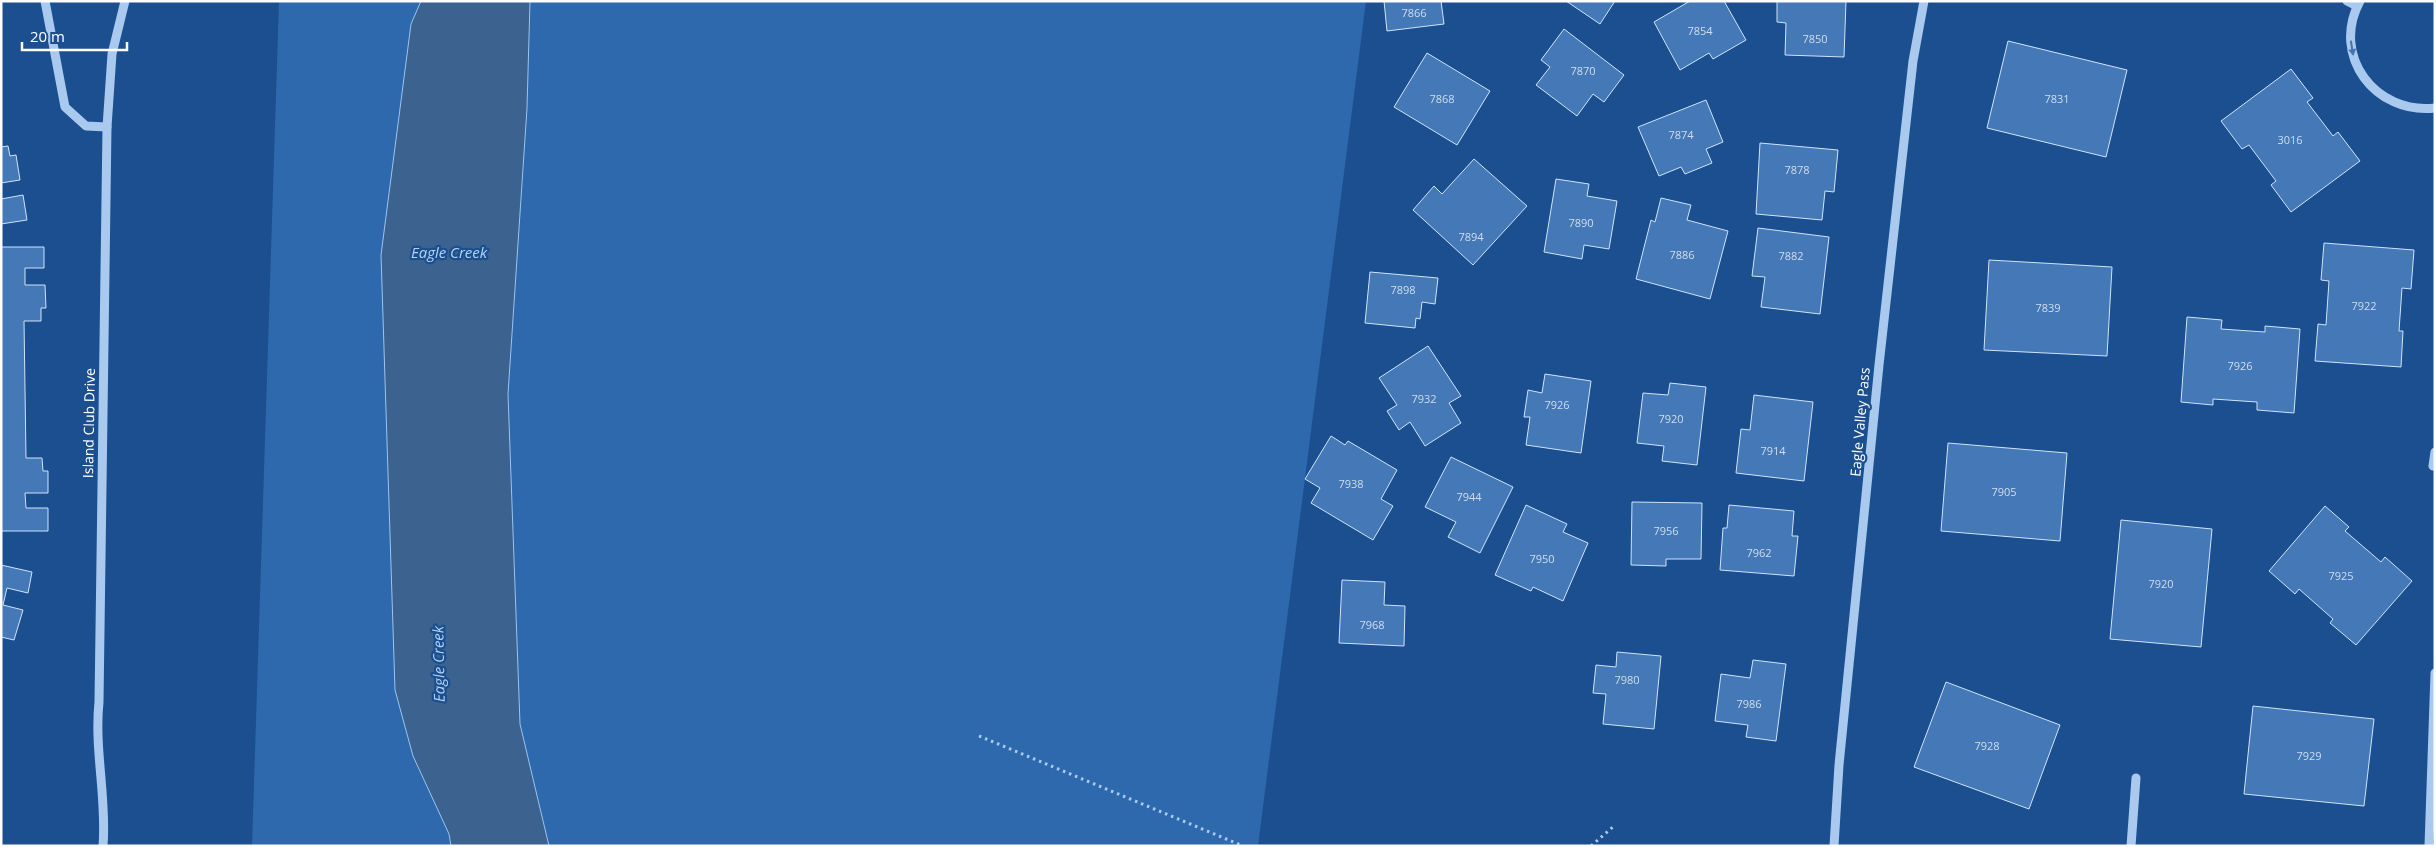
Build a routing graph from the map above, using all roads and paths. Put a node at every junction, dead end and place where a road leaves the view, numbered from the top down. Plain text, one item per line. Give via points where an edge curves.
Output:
1 (45, 1) edge
2 (125, 1) edge
3 (1924, 1) edge
4 (2347, 1) edge
5 (2359, 4) edge
6 (2435, 108) edge
7 (107, 127) junction
8 (2435, 452) edge
9 (2433, 466) dead end
10 (2435, 673) edge
11 (979, 736) dead end
12 (2136, 778) dead end
13 (1614, 826) dead end
14 (103, 846) edge
15 (1243, 846) edge
16 (1591, 846) edge
17 (1834, 846) edge
18 (2131, 846) edge
19 (2429, 846) edge

1 - 7 street via 64,107 86,126
2 - 7 street, Island Club Drive via 112,54
3 - 17 street, Eagle Valley Pass via 1913,60 1879,365 1839,765
4 - 5 street
5 -> 6 street via 2351,32 2351,46 2359,71 2367,82 2387,100 2399,105
7 - 14 street, Island Club Drive via 97,727
8 - 9 street
10 - 19 street
11 - 15 path
12 - 18 street
13 - 16 path

